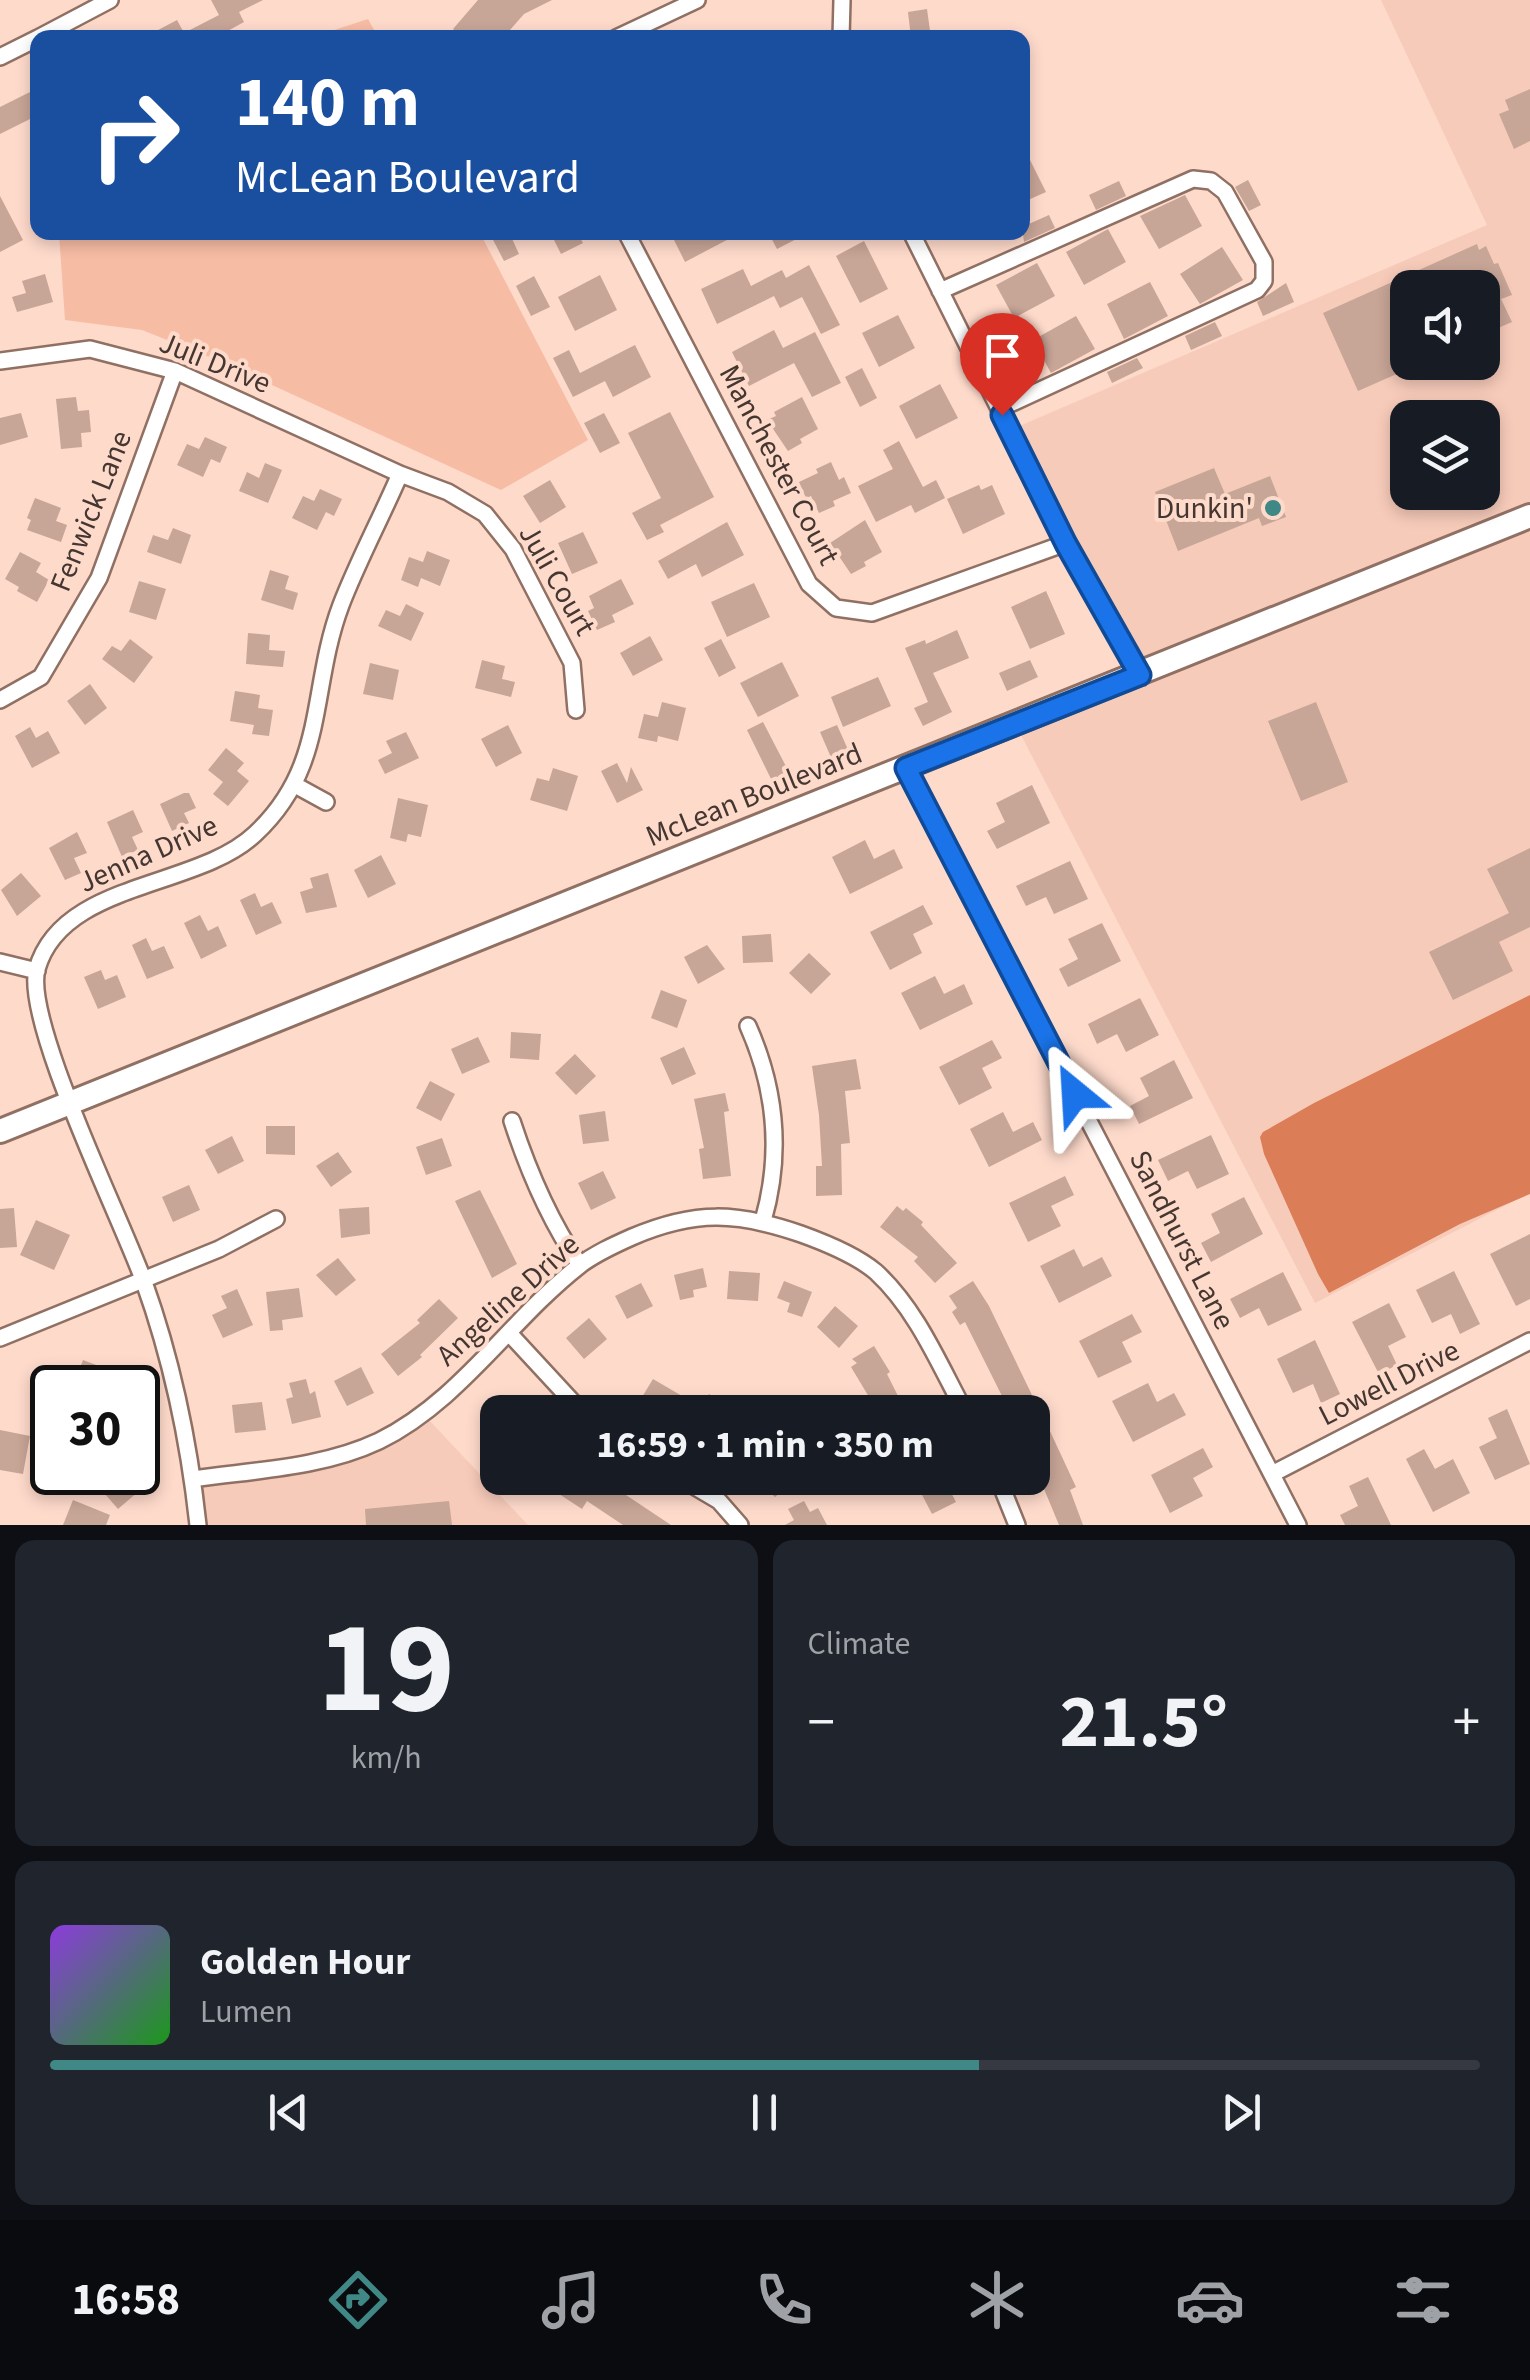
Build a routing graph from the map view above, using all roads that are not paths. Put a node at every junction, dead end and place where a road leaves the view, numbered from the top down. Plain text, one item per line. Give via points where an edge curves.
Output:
1 (108, 0) edge
2 (697, 0) edge
3 (842, 0) edge
4 (53, 30) edge
5 (633, 30) edge
6 (841, 30) edge
7 (30, 42) edge
8 (0, 57) edge
9 (630, 240) edge
10 (914, 240) edge
11 (940, 291) junction
12 (0, 361) edge
13 (175, 372) junction
14 (999, 409) junction
15 (400, 474) junction
16 (1530, 516) edge
17 (1066, 544) junction
18 (1140, 675) junction
19 (0, 700) edge
20 (576, 710) dead end
21 (906, 768) junction
22 (295, 785) junction
23 (326, 802) dead end
24 (0, 962) edge
25 (36, 971) junction
26 (748, 1026) dead end
27 (70, 1102) junction
28 (512, 1121) dead end
29 (0, 1130) edge
30 (276, 1219) dead end
31 (763, 1221) junction
32 (580, 1265) junction
33 (144, 1280) junction
34 (509, 1333) junction
35 (0, 1338) edge
36 (1530, 1341) edge
37 (566, 1395) edge
38 (957, 1395) edge
39 (1272, 1474) junction
40 (193, 1478) junction
41 (708, 1495) edge
42 (1005, 1495) edge
43 (198, 1525) edge
44 (740, 1525) edge
45 (1017, 1525) edge
46 (1298, 1525) edge

1 - 4 street
2 - 5 street
3 - 6 street
7 - 8 street
9 - 17 street, Manchester Court via 809,584 836,608 872,614
10 - 11 street
11 - 14 street
11 - 14 street via 1194,178 1225,192 1264,262 1257,290
12 - 13 street, Juli Drive via 90,349
13 - 15 street, Juli Drive
13 - 19 street, Fenwick Lane via 99,578 41,678
14 - 17 street
15 - 20 street, Juli Court via 485,514 513,549 572,663
15 - 22 street, Jenna Drive via 341,605 312,742
16 - 18 main road, McLean Boulevard
17 - 18 street
18 - 21 main road, McLean Boulevard
21 - 27 main road, McLean Boulevard
21 - 39 street, Sandhurst Lane
22 - 23 street
22 - 25 street, Jenna Drive via 251,838 82,911 54,936
24 - 25 street
25 - 27 street via 44,1027
26 - 31 street via 774,1123
27 - 29 main road, McLean Boulevard
27 - 33 street
28 - 32 street via 541,1198
30 - 33 street
31 - 32 street, Angeline Drive via 714,1216 668,1222
31 - 38 street, Angeline Drive via 825,1242 874,1270 910,1310
32 - 34 street, Angeline Drive
33 - 35 street
33 - 40 street
34 - 37 street
34 - 40 street, Angeline Drive via 423,1414 380,1440 334,1459
36 - 39 street, Lowell Drive
39 - 46 street, Sandhurst Lane
40 - 43 street
41 - 44 street
42 - 45 street

